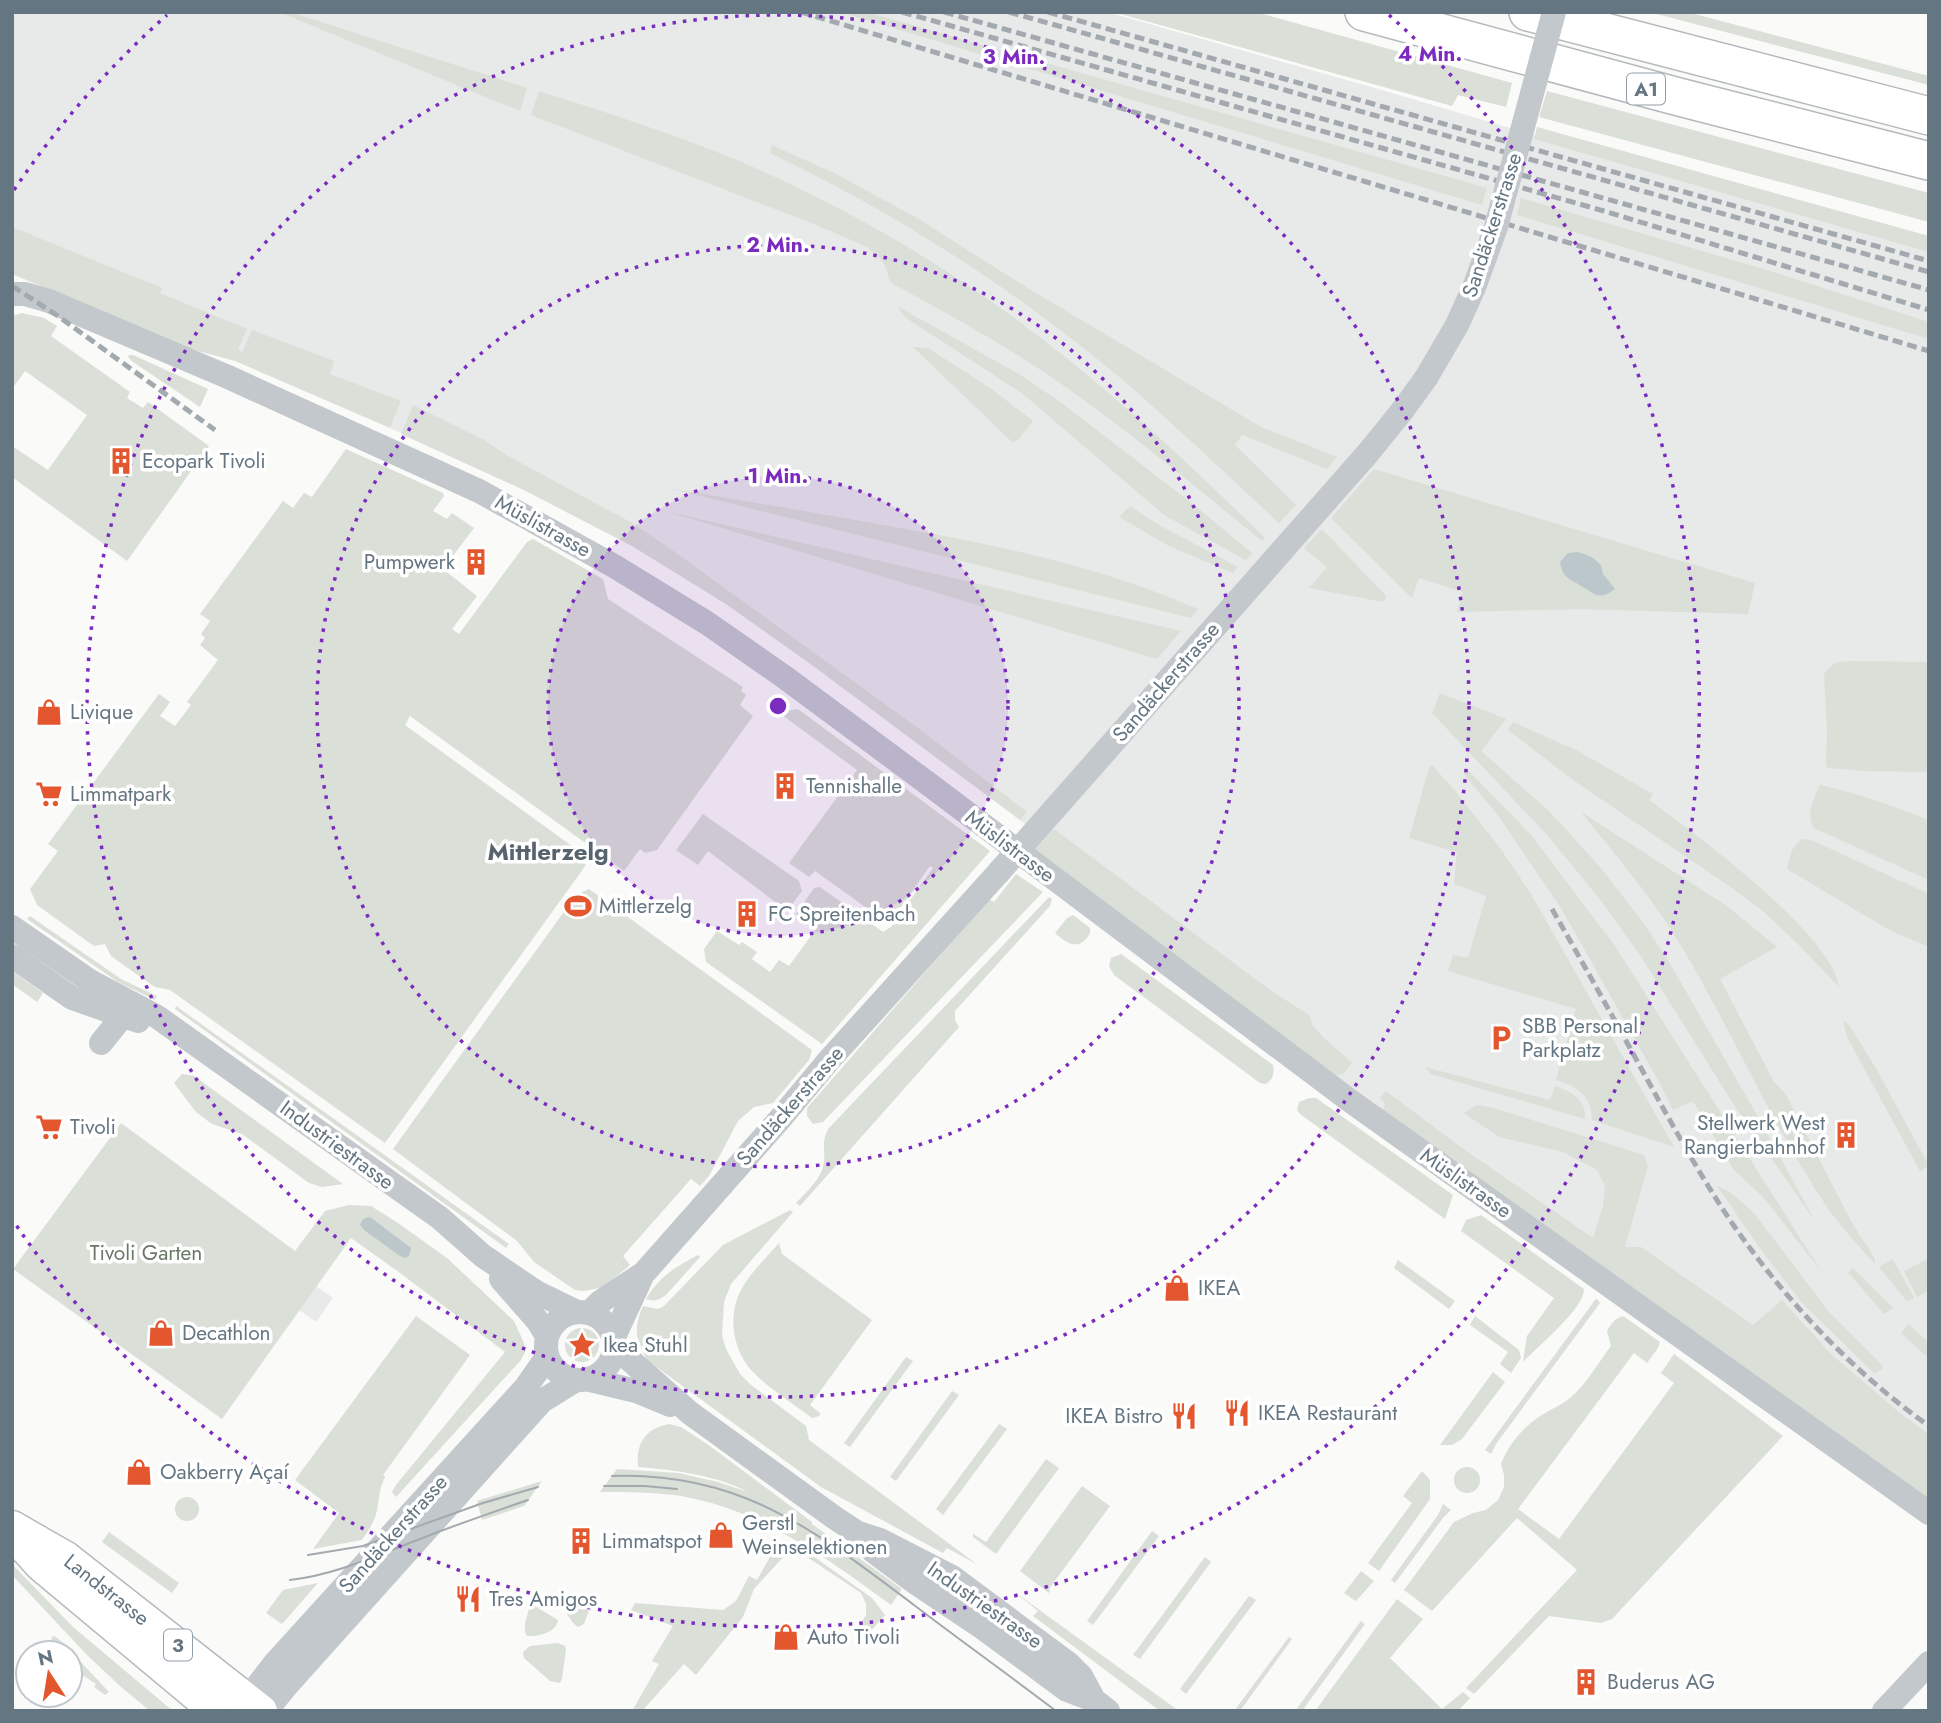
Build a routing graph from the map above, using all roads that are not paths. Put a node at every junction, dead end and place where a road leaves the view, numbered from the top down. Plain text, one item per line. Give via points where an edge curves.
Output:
1 (1364, 12) edge
2 (1528, 12) edge
3 (1554, 12) edge
4 (1929, 117) edge
5 (1929, 161) edge
6 (19, 294) edge
7 (12, 928) edge
8 (12, 956) edge
9 (72, 999) junction
10 (120, 1006) junction
11 (157, 1022) junction
12 (101, 1044) junction
13 (483, 1256) junction
14 (643, 1273) junction
15 (583, 1312) junction
16 (614, 1342) junction
17 (547, 1346) junction
18 (581, 1380) junction
19 (690, 1413) junction
20 (419, 1505) junction
21 (1929, 1513) edge
22 (12, 1527) edge
23 (12, 1532) edge
24 (417, 1540) junction
25 (1929, 1663) edge
26 (176, 1679) junction
27 (1096, 1707) edge
28 (253, 1708) edge
29 (188, 1711) edge
30 (216, 1711) edge
31 (1884, 1711) edge

1 - 5 highway, A1
2 - 4 highway, A1
3 - 14 street, Sandäckerstrasse, bridge via 1490,246 1462,315 1426,378 1368,453
6 - 21 street, Müslistrasse via 49,301 228,377 480,491 707,623 1357,1106
7 - 10 street
8 - 9 street
9 - 10 street
9 - 12 street via 100,1023
10 - 11 street via 127,1011 136,1009
10 - 12 street
11 - 12 street via 125,1028
11 - 13 street, Industriestrasse via 188,1038 440,1218
13 - 15 street, Industriestrasse via 536,1292
13 - 17 street, Industriestrasse via 537,1320
14 - 15 street, Sandäckerstrasse
14 - 16 street, Sandäckerstrasse
15 - 16 street via 600,1318
15 - 17 street via 558,1319 551,1326
16 - 18 street via 603,1371
16 - 19 street, Industriestrasse
17 - 18 street via 551,1366
17 - 20 street, Sandäckerstrasse via 526,1387
18 - 19 street, Industriestrasse via 636,1391
18 - 24 street, Sandäckerstrasse via 542,1401
19 - 27 street, Industriestrasse via 858,1533 930,1564 960,1583 1069,1664 1081,1676
20 - 24 street via 413,1523
20 - 28 street, Sandäckerstrasse via 275,1663
22 - 28 main road, Landstrasse / 3 via 66,1558
23 - 26 main road, Landstrasse / 3 via 41,1565
24 - 28 street, Sandäckerstrasse via 288,1684
25 - 31 street
26 - 29 main road
26 - 30 main road, Landstrasse / 3

